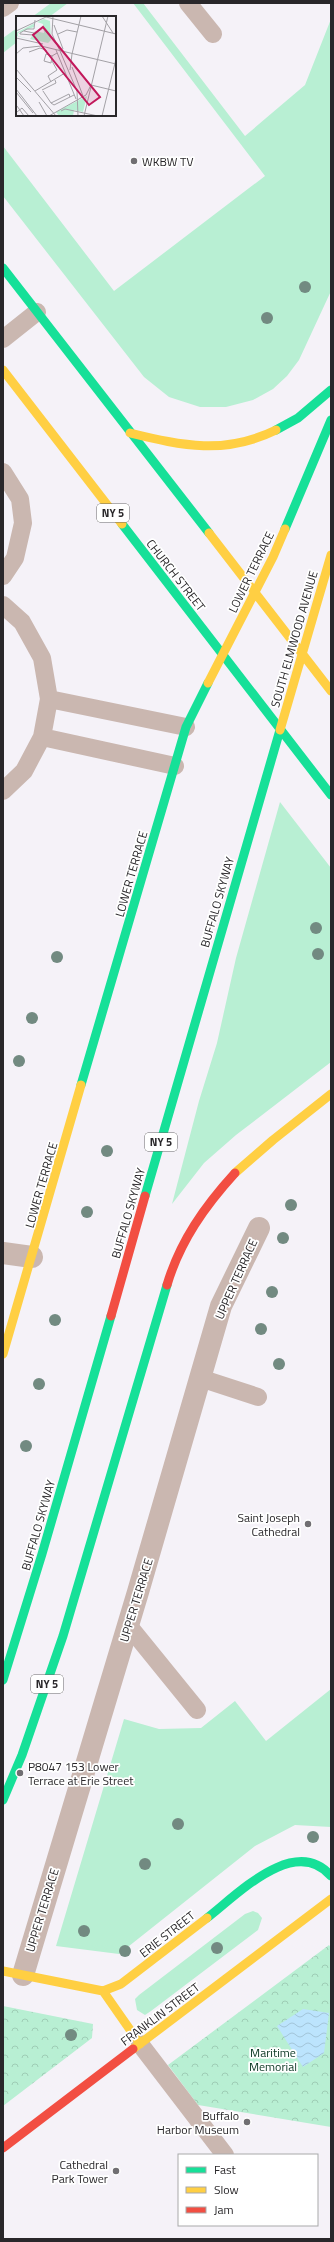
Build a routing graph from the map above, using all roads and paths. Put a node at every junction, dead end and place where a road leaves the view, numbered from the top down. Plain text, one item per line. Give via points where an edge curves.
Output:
1 (10, 3) edge
2 (188, 3) edge
3 (3, 8) edge
4 (213, 34) dead end
5 (3, 268) edge
6 (37, 312) junction
7 (3, 339) edge
8 (3, 370) edge
9 (331, 390) edge
10 (331, 420) edge
11 (130, 433) junction
12 (3, 472) edge
13 (331, 555) edge
14 (3, 576) edge
15 (255, 594) junction
16 (3, 605) edge
17 (303, 655) junction
18 (223, 656) junction
19 (331, 691) edge
20 (49, 700) junction
21 (186, 727) junction
22 (280, 730) junction
23 (42, 737) junction
24 (175, 766) junction
25 (3, 791) edge
26 (331, 795) edge
27 (331, 1094) edge
28 (258, 1228) dead end
29 (3, 1253) edge
30 (32, 1257) junction
31 (3, 1354) edge
32 (200, 1378) junction
33 (258, 1397) dead end
34 (128, 1625) junction
35 (3, 1680) edge
36 (197, 1710) dead end
37 (3, 1800) edge
38 (331, 1876) edge
39 (331, 1899) edge
40 (13, 1973) edge
41 (103, 1991) junction
42 (140, 2044) junction
43 (3, 2148) edge
44 (224, 2154) edge

1 - 3 lane
2 - 4 lane
5 - 6 main road
6 - 7 lane
6 - 11 main road
8 - 18 main road, CHURCH STREET / NY 5
9 - 11 main road via 285,427 232,446 181,445
10 - 15 main road, LOWER TERRACE
11 - 15 main road
12 - 14 lane via 20,499 24,523 15,558
13 - 17 main road, SOUTH ELMWOOD AVENUE / NY 5
15 - 17 main road
15 - 18 main road, LOWER TERRACE
16 - 20 lane via 22,622 42,658
17 - 19 main road
17 - 22 main road, SOUTH ELMWOOD AVENUE / NY 5
18 - 21 main road, LOWER TERRACE
18 - 22 main road, CHURCH STREET / NY 5
20 - 21 lane
20 - 23 lane
21 - 24 main road, LOWER TERRACE
22 - 26 main road, CHURCH STREET / NY 5
22 - 35 main road, BUFFALO SKYWAY / NY 5 via 42,1554
23 - 24 lane
23 - 25 lane via 24,771
24 - 30 main road, LOWER TERRACE
27 - 37 main road, NY 5 via 236,1171 190,1230 172,1269 63,1636
28 - 32 street, UPPER TERRACE via 221,1306
29 - 30 street
30 - 31 main road, LOWER TERRACE
32 - 33 lane
32 - 34 street, UPPER TERRACE
34 - 36 lane
34 - 40 street, UPPER TERRACE
38 - 41 main road, ERIE STREET via 326,1869 300,1860 269,1870 122,1984
39 - 42 main road, FRANKLIN STREET
40 - 41 main road
41 - 42 main road
42 - 43 main road, FRANKLIN STREET
42 - 44 lane

